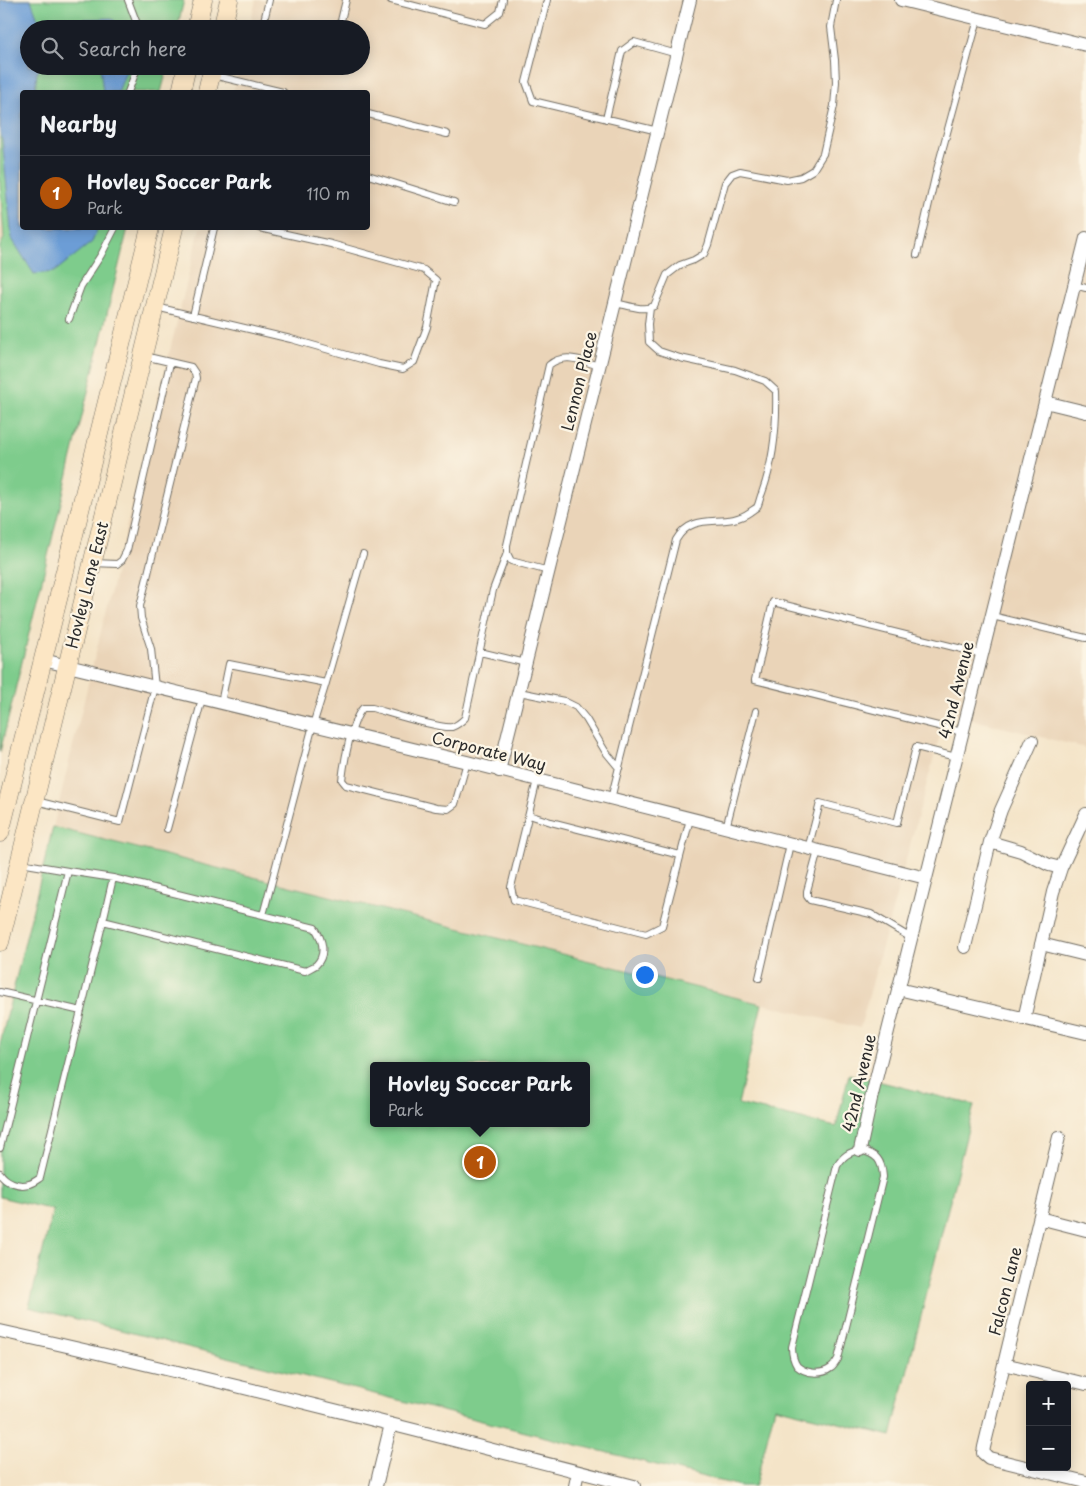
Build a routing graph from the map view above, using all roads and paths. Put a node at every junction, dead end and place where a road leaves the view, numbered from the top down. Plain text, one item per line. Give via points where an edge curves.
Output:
1 (128, 0) edge
2 (203, 0) edge
3 (216, 0) edge
4 (229, 0) edge
5 (269, 0) edge
6 (346, 0) edge
7 (391, 0) edge
8 (503, 0) edge
9 (547, 0) edge
10 (690, 0) edge
11 (836, 0) edge
12 (901, 0) edge
13 (915, 2) edge
14 (978, 19) junction
15 (136, 20) edge
16 (198, 20) edge
17 (222, 20) edge
18 (225, 20) edge
19 (263, 20) edge
20 (341, 20) edge
21 (1086, 45) edge
22 (677, 54) junction
23 (135, 75) edge
24 (185, 75) edge
25 (211, 75) edge
26 (226, 75) edge
27 (129, 90) edge
28 (181, 90) edge
29 (207, 90) edge
30 (276, 90) edge
31 (370, 115) edge
32 (606, 119) junction
33 (658, 131) junction
34 (447, 134) dead end
35 (370, 176) edge
36 (454, 202) dead end
37 (114, 230) edge
38 (150, 230) edge
39 (174, 230) edge
40 (214, 230) edge
41 (268, 230) edge
42 (1086, 238) edge
43 (145, 248) junction
44 (917, 255) dead end
45 (1080, 286) edge
46 (615, 303) junction
47 (155, 306) junction
48 (650, 308) junction
49 (193, 316) junction
50 (69, 320) dead end
51 (143, 356) junction
52 (170, 362) junction
53 (600, 366) junction
54 (1045, 402) junction
55 (1086, 412) edge
56 (507, 553) junction
57 (363, 554) dead end
58 (92, 562) junction
59 (549, 571) junction
60 (992, 616) junction
61 (1086, 638) edge
62 (480, 652) junction
63 (982, 654) junction
64 (43, 660) junction
65 (526, 663) junction
66 (68, 666) junction
67 (326, 683) junction
68 (155, 687) junction
69 (519, 692) junction
70 (202, 698) junction
71 (221, 703) junction
72 (756, 711) dead end
73 (313, 725) junction
74 (962, 732) junction
75 (351, 734) junction
76 (1032, 741) dead end
77 (956, 757) junction
78 (466, 762) junction
79 (619, 768) junction
80 (500, 771) junction
81 (537, 780) junction
82 (611, 799) junction
83 (34, 801) junction
84 (530, 814) junction
85 (1086, 814) edge
86 (690, 819) junction
87 (726, 828) junction
88 (167, 829) dead end
89 (0, 832) edge
90 (990, 842) junction
91 (790, 844) junction
92 (813, 850) junction
93 (680, 855) junction
94 (19, 863) junction
95 (1061, 868) junction
96 (68, 871) junction
97 (114, 878) junction
98 (926, 878) junction
99 (263, 914) junction
100 (103, 921) junction
101 (911, 938) junction
102 (0, 942) edge
103 (1041, 944) junction
104 (965, 947) dead end
105 (1086, 955) edge
106 (759, 978) dead end
107 (898, 989) junction
108 (0, 992) edge
109 (36, 1000) junction
110 (81, 1011) junction
111 (1024, 1019) junction
112 (1086, 1033) edge
113 (1059, 1137) dead end
114 (0, 1148) edge
115 (860, 1150) junction
116 (0, 1173) edge
117 (1039, 1220) junction
118 (1086, 1230) edge
119 (0, 1331) edge
120 (1004, 1364) junction
121 (1086, 1384) edge
122 (391, 1424) junction
123 (578, 1472) junction
124 (1086, 1482) edge
125 (376, 1486) edge
126 (575, 1486) edge
127 (634, 1486) edge

1 - 15 lane
2 - 16 street
3 - 17 street
4 - 18 street
5 - 19 lane
6 - 20 lane
7 - 8 lane via 485,24 500,12
9 - 32 lane via 526,82 533,101
10 - 22 street, Lennon Place
11 - 48 lane via 831,27 835,60 834,106 823,154 813,170 787,180 740,171 732,174 725,184 704,254 667,275 654,306
12 - 13 street
13 - 14 street
14 - 21 street
14 - 44 lane via 938,163
22 - 32 lane via 634,42 622,51
22 - 33 street, Lennon Place
23 - 27 lane
24 - 28 street
25 - 29 street
26 - 30 lane
31 - 34 lane
32 - 33 lane
33 - 46 street, Lennon Place
35 - 36 lane
37 - 50 lane via 81,286
38 - 43 street, Hovley Lane East
39 - 47 street, Hovley Lane East
40 - 49 lane
41 - 49 lane via 424,270 436,280 428,327 414,362 403,369
42 - 45 street, 42nd Avenue
43 - 51 street via 134,340 135,349
43 - 64 street, Hovley Lane East
45 - 54 street, 42nd Avenue
46 - 48 lane
46 - 53 street, Lennon Place
47 - 49 lane
47 - 51 street, Hovley Lane East
48 - 79 lane via 649,342 659,351 765,381 776,391 777,422 766,480 756,508 735,519 693,523 680,532 676,540
51 - 52 lane
51 - 58 street, Hovley Lane East
52 - 58 lane via 126,550 117,564
52 - 68 lane via 191,368 196,378 140,606 151,649
53 - 56 lane via 572,358 557,358 549,365
53 - 59 street, Lennon Place
54 - 55 street
54 - 60 street, 42nd Avenue
56 - 59 lane via 511,561
56 - 62 lane via 493,590
57 - 67 lane
58 - 66 street, Hovley Lane East
59 - 65 street, Lennon Place
60 - 61 lane
60 - 63 street, 42nd Avenue
62 - 65 lane
62 - 75 lane via 465,718 460,724 439,726 363,708
63 - 74 street, 42nd Avenue
63 - 74 lane via 773,602 756,680
64 - 66 street, Corporate Way
64 - 89 street, Hovley Lane East
65 - 69 street, Lennon Place
66 - 68 street, Corporate Way
66 - 83 street, Hovley Lane East
67 - 71 lane via 229,664
67 - 73 lane
68 - 70 street, Corporate Way
68 - 83 lane via 120,822
69 - 79 lane via 564,701 576,707
69 - 80 street, Lennon Place
70 - 71 street, Corporate Way
70 - 88 lane
71 - 73 street, Corporate Way
72 - 87 lane
73 - 75 street, Corporate Way
73 - 99 lane
74 - 77 street, 42nd Avenue
75 - 78 street, Corporate Way
75 - 78 lane via 342,780 346,785 427,806 448,809 455,804
76 - 90 street
77 - 92 lane via 916,747 897,823 820,803
77 - 98 street, 42nd Avenue
78 - 80 street, Corporate Way
79 - 82 lane
80 - 81 street, Corporate Way
81 - 82 street, Corporate Way
81 - 84 lane
82 - 86 street, Corporate Way
83 - 94 street, Hovley Lane East
84 - 93 lane
84 - 93 lane via 511,887 514,900 646,934 662,926
85 - 95 street
86 - 87 street, Corporate Way
86 - 93 lane
87 - 91 street, Corporate Way
90 - 95 street
90 - 104 street
91 - 92 street, Corporate Way
91 - 106 lane
92 - 98 street, Corporate Way
92 - 101 lane via 807,891 810,900 871,914
94 - 96 lane
94 - 102 street, Hovley Lane East
95 - 103 street
96 - 97 lane
96 - 109 lane
97 - 99 lane
97 - 100 lane
98 - 101 street, 42nd Avenue
99 - 100 lane via 315,928 321,938 322,952 316,965 305,971
100 - 110 lane
101 - 107 street, 42nd Avenue
103 - 105 street
103 - 111 street
107 - 111 street
107 - 115 street, 42nd Avenue
108 - 109 lane
109 - 110 lane
109 - 114 lane
110 - 116 lane via 40,1178 30,1184 16,1184
111 - 112 street
113 - 117 street, Falcon Lane
115 - 115 lane via 843,1157 837,1166 792,1347 792,1357 797,1366 806,1371 823,1372 838,1359 883,1177 878,1158
117 - 118 street
117 - 120 street, Falcon Lane
119 - 122 street
120 - 121 street
120 - 124 street, Falcon Lane via 983,1453 989,1458
122 - 123 street
122 - 125 street
123 - 126 street
123 - 127 street

